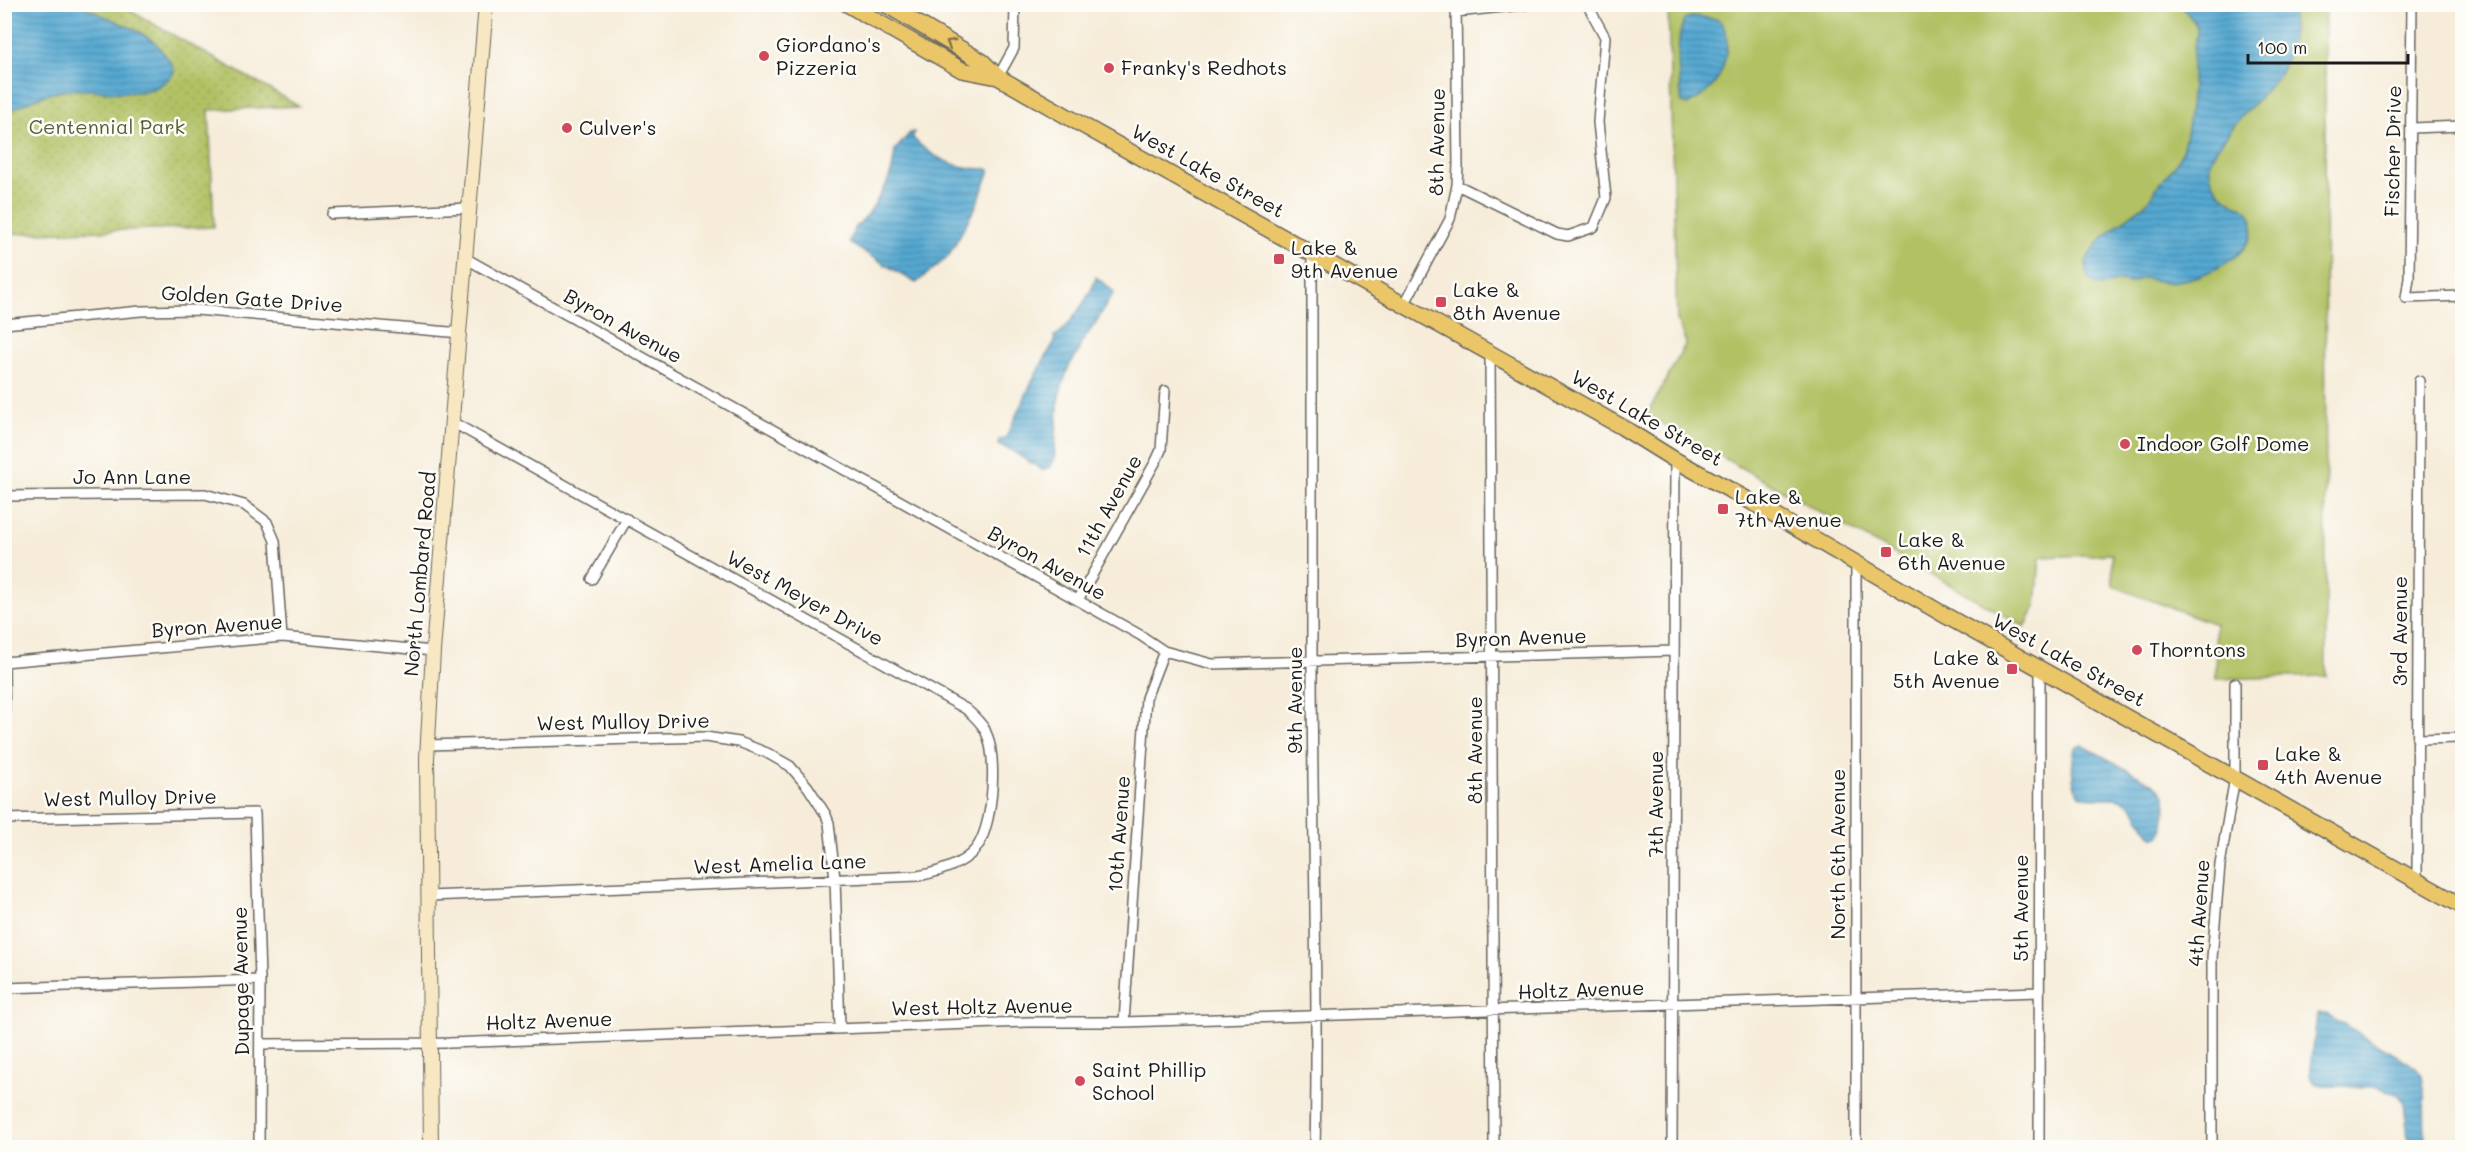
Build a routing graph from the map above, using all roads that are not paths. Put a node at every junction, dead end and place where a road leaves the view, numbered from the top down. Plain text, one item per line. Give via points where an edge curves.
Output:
1 (486, 4) edge
2 (847, 4) edge
3 (885, 4) edge
4 (1015, 4) edge
5 (1531, 4) edge
6 (1587, 4) edge
7 (2412, 4) edge
8 (1456, 8) edge
9 (998, 77) junction
10 (2463, 126) edge
11 (2412, 128) junction
12 (1457, 184) junction
13 (469, 208) junction
14 (332, 214) dead end
15 (1312, 253) junction
16 (465, 258) junction
17 (2463, 296) edge
18 (1404, 305) junction
19 (4, 324) edge
20 (461, 333) junction
21 (1490, 353) junction
22 (2419, 381) dead end
23 (1165, 391) dead end
24 (452, 422) junction
25 (1675, 460) junction
26 (4, 496) edge
27 (627, 519) junction
28 (1856, 561) junction
29 (592, 579) dead end
30 (1078, 600) junction
31 (282, 638) junction
32 (433, 651) junction
33 (1164, 651) junction
34 (1674, 651) junction
35 (1493, 657) junction
36 (1312, 662) junction
37 (4, 663) edge
38 (2040, 669) junction
39 (2235, 683) dead end
40 (966, 709) joint
41 (2463, 738) edge
42 (2417, 739) junction
43 (427, 745) junction
44 (2235, 777) junction
45 (256, 814) joint
46 (5, 819) edge
47 (835, 879) junction
48 (2417, 881) junction
49 (429, 896) junction
50 (2463, 906) edge
51 (260, 980) junction
52 (4, 988) edge
53 (2039, 992) junction
54 (1856, 998) junction
55 (1673, 1004) junction
56 (1495, 1010) junction
57 (1317, 1016) junction
58 (1124, 1022) junction
59 (840, 1029) junction
60 (432, 1043) junction
61 (260, 1044) junction
62 (259, 1148) edge
63 (431, 1148) edge
64 (1315, 1148) edge
65 (1494, 1148) edge
66 (1672, 1148) edge
67 (1856, 1148) edge
68 (2039, 1148) edge
69 (2212, 1148) edge

1 - 13 street, North Lombard Road
2 - 9 main road, West Lake Street via 962,70
9 -> 3 main road, West Lake Street via 983,62
4 - 9 street via 1014,48
5 - 8 street
6 - 12 street via 1605,37 1598,122 1606,198 1594,227 1568,236 1557,234
7 - 11 street, Fischer Drive
8 - 12 street, 8th Avenue
9 - 15 main road, West Lake Street
10 - 11 street
11 - 17 street, Fischer Drive via 2406,298
12 - 18 street, 8th Avenue via 1450,219
13 - 14 street
13 - 16 street, North Lombard Road
15 - 18 main road, West Lake Street
15 - 36 street, 9th Avenue
16 - 20 street, North Lombard Road
16 - 30 street, Byron Avenue
18 - 21 main road, West Lake Street
19 - 20 street, Golden Gate Drive via 196,310
20 - 24 street, North Lombard Road
21 - 25 main road, West Lake Street
21 - 35 street, 8th Avenue
22 - 42 street, 3rd Avenue
23 - 30 street, 11th Avenue via 1161,450
24 - 27 street, West Meyer Drive
24 - 32 street, North Lombard Road
25 - 28 main road, West Lake Street
25 - 34 street, 7th Avenue
26 - 31 street, Jo Ann Lane via 205,494 256,512 267,522 275,541
27 - 29 street
27 - 40 street, West Meyer Drive
28 - 38 main road, West Lake Street
28 - 54 street, North 6th Avenue
30 - 33 street, Byron Avenue
31 - 32 street, Byron Avenue
31 - 37 street, Byron Avenue
32 - 43 street, North Lombard Road
33 - 36 street, Byron Avenue via 1212,664
33 - 58 street, 10th Avenue via 1146,698
34 - 35 street, Byron Avenue
34 - 55 street, 7th Avenue
35 - 36 street, Byron Avenue
35 - 56 street, 8th Avenue
36 - 57 street, 9th Avenue
37 - 46 street
38 - 44 main road, West Lake Street
38 - 53 street, 5th Avenue
39 - 44 street, 4th Avenue
40 - 47 street, West Amelia Lane via 985,730 992,759 988,820 978,845 966,858 938,872
41 - 42 street
42 - 48 street, 3rd Avenue
43 - 47 street, West Mulloy Drive via 690,736 739,742 790,766 808,787 829,823
43 - 49 street, North Lombard Road
44 - 48 main road, West Lake Street
44 - 69 street, 4th Avenue via 2220,865 2212,958
45 - 46 street, West Mulloy Drive
45 - 51 street, Dupage Avenue
47 - 49 street, West Amelia Lane
47 - 59 street, West Mulloy Drive
48 - 50 main road, West Lake Street
49 - 60 street, North Lombard Road
51 - 52 street
51 - 61 street, Dupage Avenue
53 - 54 street, Holtz Avenue
53 - 68 street, 5th Avenue
54 - 55 street, Holtz Avenue
54 - 67 street, North 6th Avenue
55 - 56 street, Holtz Avenue
55 - 66 street, 7th Avenue
56 - 57 street, Holtz Avenue
56 - 65 street, 8th Avenue
57 - 58 street, Holtz Avenue
57 - 64 street, 9th Avenue
58 - 59 street, West Holtz Avenue
59 - 60 street, Holtz Avenue
60 - 61 street, Holtz Avenue
60 - 63 street, North Lombard Road
61 - 62 street, Dupage Avenue

